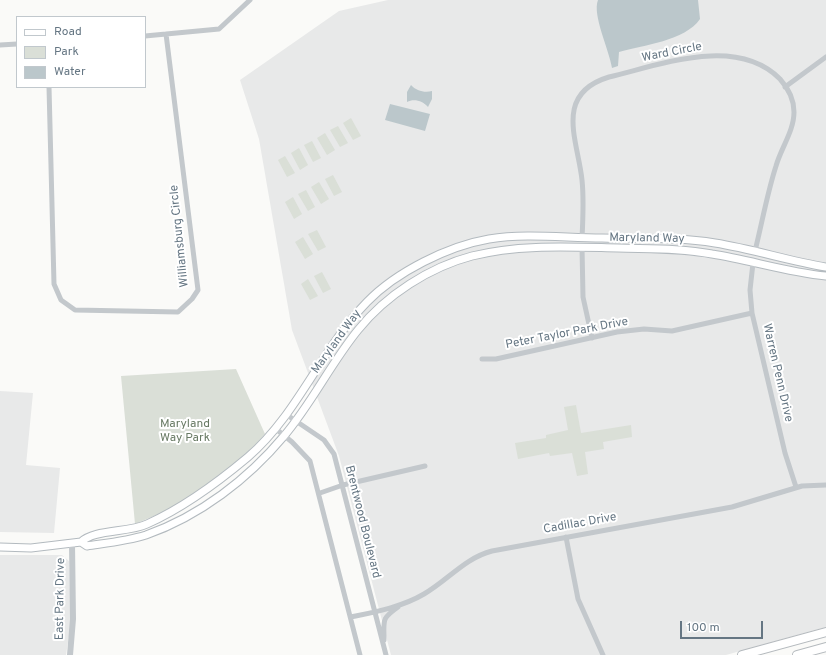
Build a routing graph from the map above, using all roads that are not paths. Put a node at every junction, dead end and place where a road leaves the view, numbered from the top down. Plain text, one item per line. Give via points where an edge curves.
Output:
1 (250, 0) edge
2 (166, 34) junction
3 (146, 36) edge
4 (16, 44) edge
5 (0, 45) edge
6 (826, 57) edge
7 (786, 87) junction
8 (49, 88) edge
9 (582, 238) junction
10 (489, 239) junction
11 (582, 248) junction
12 (491, 252) junction
13 (755, 252) junction
14 (754, 263) junction
15 (826, 267) edge
16 (826, 276) edge
17 (381, 290) junction
18 (389, 300) junction
19 (752, 313) junction
20 (344, 329) junction
21 (353, 337) junction
22 (592, 338) junction
23 (482, 359) dead end
24 (287, 414) junction
25 (296, 421) junction
26 (276, 429) junction
27 (284, 436) junction
28 (425, 466) dead end
29 (342, 485) junction
30 (826, 486) edge
31 (796, 487) junction
32 (320, 493) junction
33 (177, 507) junction
34 (184, 518) junction
35 (566, 536) junction
36 (81, 542) junction
37 (72, 544) junction
38 (0, 547) edge
39 (402, 604) junction
40 (374, 612) junction
41 (351, 617) junction
42 (826, 632) edge
43 (384, 647) junction
44 (826, 647) edge
45 (70, 655) edge
46 (360, 655) edge
47 (386, 655) edge
48 (603, 655) edge
49 (742, 655) edge
50 (797, 655) edge

1 - 2 street via 219,29
2 - 3 street
2 - 8 street, Williamsburg Circle via 198,290 178,312 75,310 61,300 54,284
4 - 5 street
6 - 7 street
7 - 9 street, Ward Circle via 773,73 756,64 738,58 717,56 694,58 626,73 590,86 578,101 572,124 582,180
7 - 13 street, Ward Circle via 794,105 793,123 776,166
9 - 10 main road, Maryland Way via 536,236
9 - 11 main road
9 - 13 main road, Maryland Way via 689,239
10 - 12 main road
10 - 17 main road, Maryland Way via 462,246 429,260 402,274
11 - 12 main road, Maryland Way via 534,248
11 - 14 main road, Maryland Way via 683,250
11 - 22 street via 583,297
12 - 18 main road, Maryland Way via 470,256 434,270
13 - 14 main road
13 - 15 main road, Maryland Way
14 - 16 main road, Maryland Way
14 - 19 street, Warren Penn Drive via 750,290
17 - 18 main road
17 - 20 main road, Maryland Way
18 - 21 main road, Maryland Way
19 - 22 street, Peter Taylor Park Drive via 672,331 638,330
19 - 31 street, Warren Penn Drive via 785,453
20 - 21 main road
20 - 24 main road, Maryland Way
21 - 25 main road, Maryland Way
22 - 23 street, Peter Taylor Park Drive via 496,359
24 - 25 street, Brentwood Boulevard
24 - 26 main road, Maryland Way
25 - 27 main road, Maryland Way
25 - 29 street, Brentwood Boulevard via 324,440 334,454
26 - 27 street
26 - 33 main road, Maryland Way via 216,484
27 - 32 street via 310,461
27 - 34 main road, Maryland Way via 257,465 222,494
28 - 29 street
29 - 32 street
29 - 40 street, Brentwood Boulevard
30 - 31 street, Cadillac Drive
31 - 35 street, Cadillac Drive via 732,507
32 - 41 street
33 - 34 main road
33 - 36 main road, Maryland Way via 144,526 86,537
34 - 36 main road, Maryland Way via 129,539 87,546
35 - 39 street, Cadillac Drive via 481,554 426,593
35 - 48 street via 578,599
36 - 37 main road, Maryland Way
37 - 38 main road, Maryland Way via 31,548
37 - 45 street, East Park Drive via 73,619
39 - 40 street, Cadillac Drive
39 - 43 street via 383,620
40 - 41 street, Cadillac Drive
40 - 43 street, Brentwood Boulevard
41 - 46 street
42 - 49 main road
43 - 47 street, Brentwood Boulevard
44 - 50 main road

